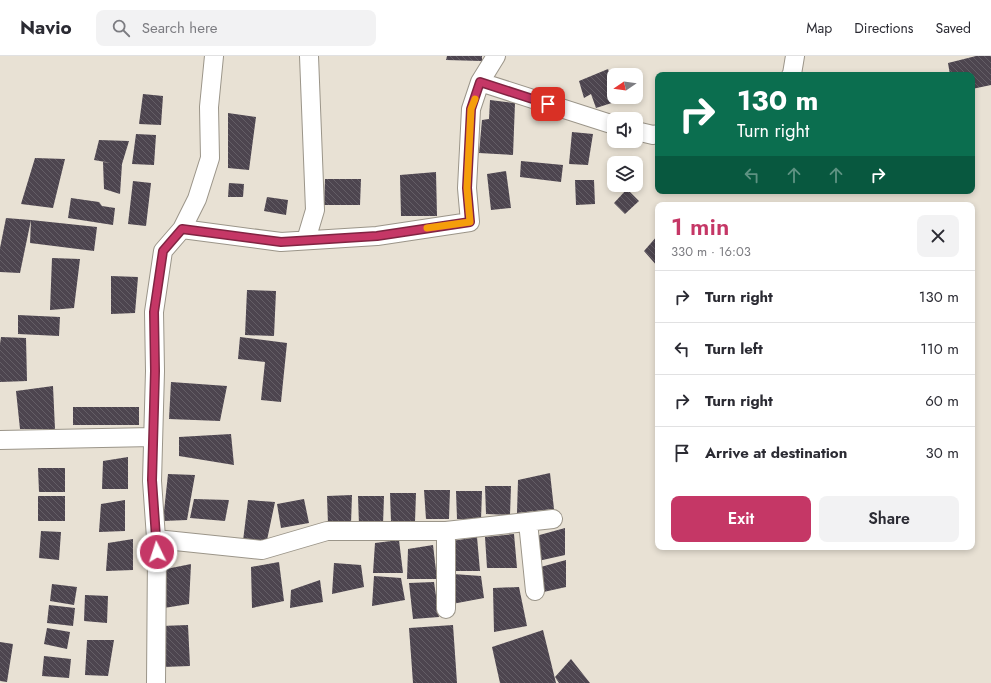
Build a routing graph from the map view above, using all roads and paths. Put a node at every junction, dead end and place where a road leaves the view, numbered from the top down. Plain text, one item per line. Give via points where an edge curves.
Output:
1 (214, 56) edge
2 (309, 56) edge
3 (496, 56) edge
4 (796, 56) edge
5 (792, 72) edge
6 (480, 82) junction
7 (607, 123) edge
8 (643, 133) edge
9 (655, 135) edge
10 (182, 229) junction
11 (306, 240) junction
12 (153, 437) junction
13 (0, 440) edge
14 (553, 519) dead end
15 (528, 522) junction
16 (446, 531) junction
17 (156, 539) junction
18 (535, 591) dead end
19 (446, 609) dead end
20 (156, 683) edge

1 - 10 street via 209,107 210,158 197,199
2 - 11 street via 315,210
3 - 6 street
4 - 5 street
6 - 7 street
6 - 11 street via 471,109 467,188 470,222 377,236
8 - 9 street
10 - 11 street via 281,242
10 - 12 street via 163,251 154,312
12 - 13 street
12 - 17 street via 152,480
14 - 15 street
15 - 16 street
15 - 18 street
16 - 17 street via 327,531 262,550
16 - 19 street
17 - 20 street

